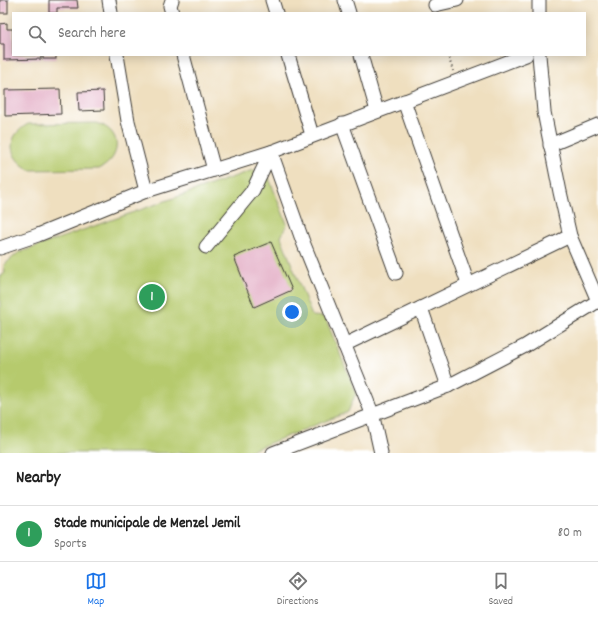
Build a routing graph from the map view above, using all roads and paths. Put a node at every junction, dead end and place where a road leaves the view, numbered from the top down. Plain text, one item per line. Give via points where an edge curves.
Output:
1 (109, 0) edge
2 (172, 0) edge
3 (272, 0) edge
4 (345, 0) edge
5 (457, 0) edge
6 (539, 0) edge
7 (435, 5) dead end
8 (111, 12) edge
9 (172, 12) edge
10 (276, 12) edge
11 (349, 12) edge
12 (539, 12) edge
13 (117, 56) edge
14 (183, 56) edge
15 (288, 56) edge
16 (361, 56) edge
17 (448, 56) edge
18 (523, 56) edge
19 (539, 56) edge
20 (455, 81) junction
21 (404, 101) junction
22 (377, 111) junction
23 (342, 124) junction
24 (598, 126) edge
25 (312, 135) junction
26 (550, 145) junction
27 (271, 152) junction
28 (214, 170) junction
29 (146, 191) junction
30 (570, 236) junction
31 (206, 247) dead end
32 (0, 248) edge
33 (396, 273) dead end
34 (468, 284) junction
35 (421, 308) junction
36 (344, 345) junction
37 (448, 386) junction
38 (372, 414) junction
39 (281, 451) edge
40 (381, 453) edge

1 - 8 street
2 - 9 street
3 - 10 street
4 - 11 street
5 - 7 street
6 - 12 street
13 - 29 street via 128,121
14 - 28 street
15 - 25 street
16 - 22 street
17 - 20 path
18 - 20 street
19 - 26 street via 541,90
20 - 21 street
21 - 22 street
21 - 34 street
22 - 23 street
23 - 25 street
23 - 33 street
24 - 26 street
25 - 27 street
26 - 30 street
27 - 28 street
27 - 31 street via 252,190
27 - 36 street
28 - 29 street
29 - 32 street
30 - 34 street
30 - 37 street via 598,301 525,346
34 - 35 street
35 - 36 street
35 - 37 street
36 - 38 street
37 - 38 street
38 - 39 street
38 - 40 street

